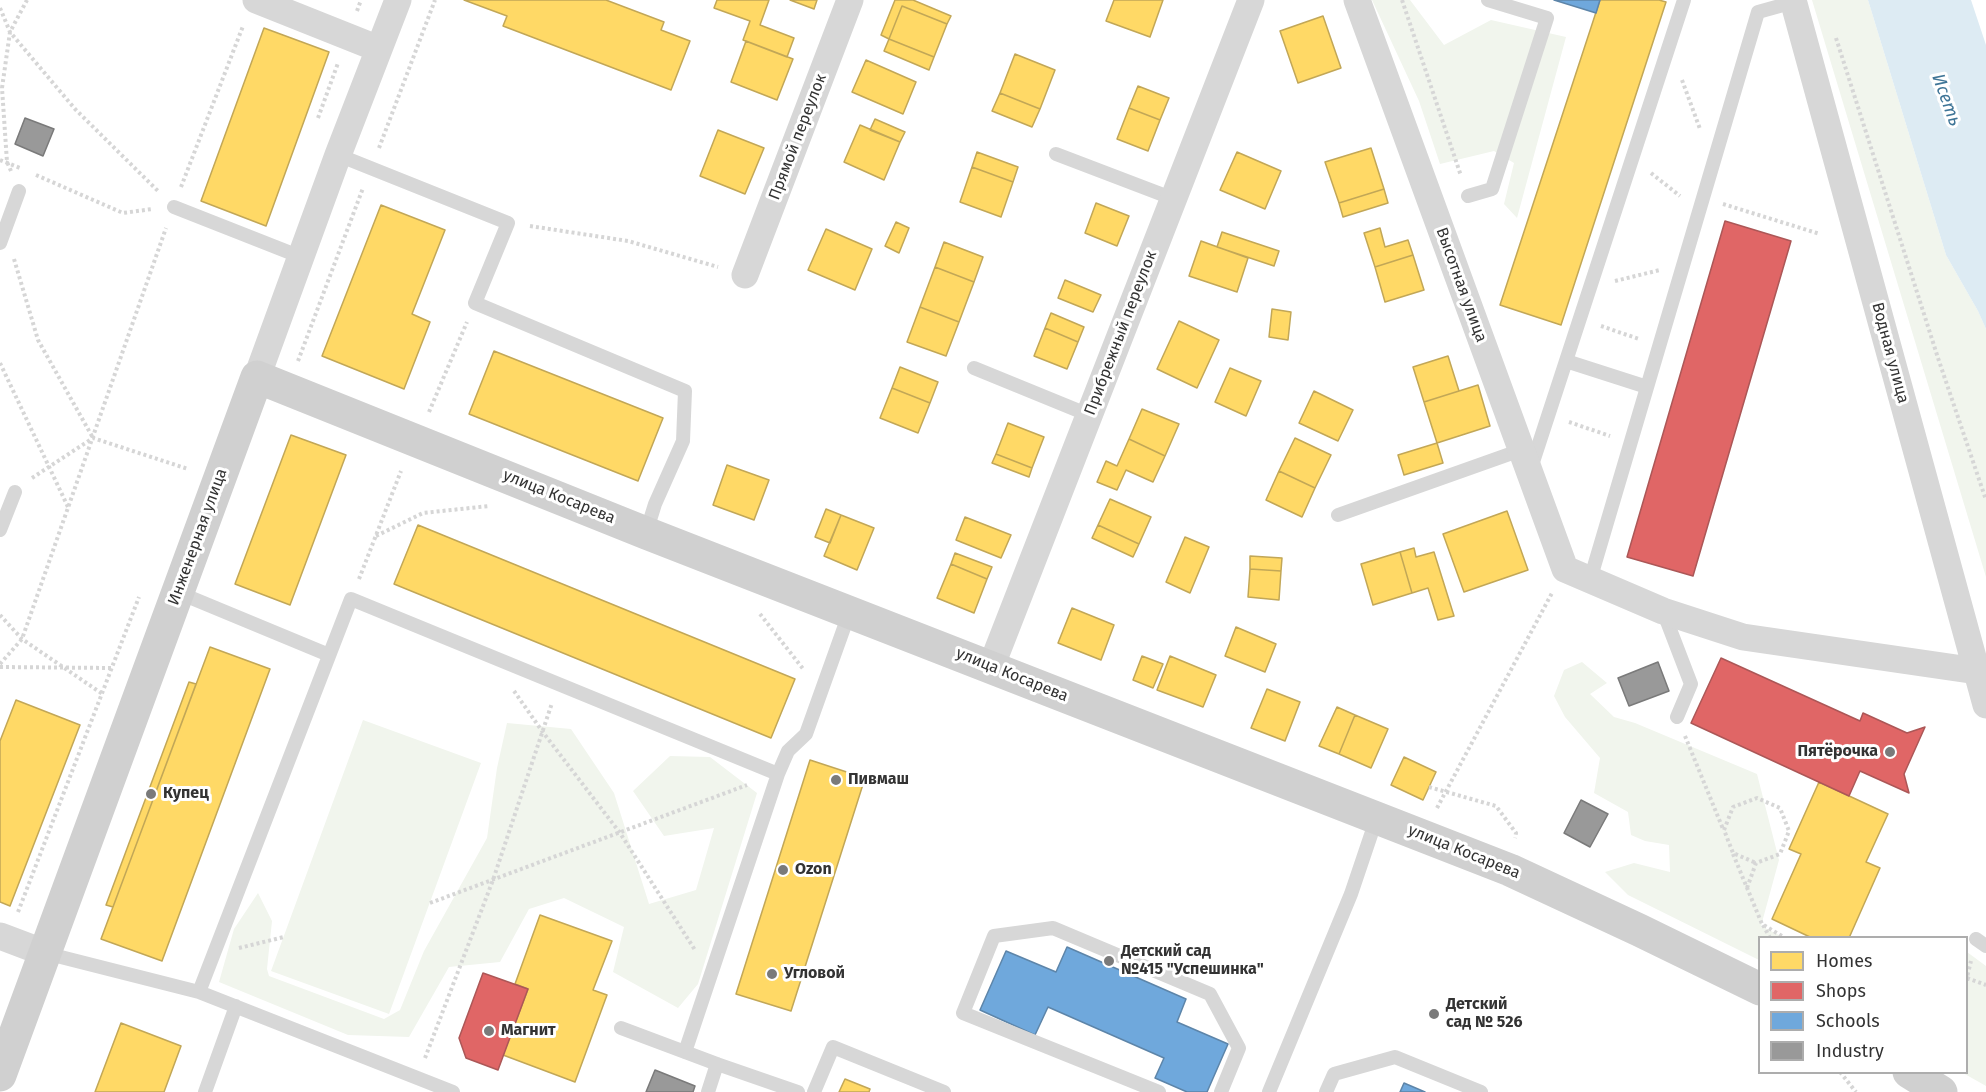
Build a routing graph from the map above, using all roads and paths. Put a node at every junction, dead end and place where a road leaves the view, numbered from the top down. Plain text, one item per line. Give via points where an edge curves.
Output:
1 (27, 0) edge
2 (398, 0) edge
3 (850, 0) edge
4 (1251, 0) edge
5 (1357, 0) edge
6 (1402, 0) edge
7 (1488, 0) edge
8 (1684, 0) edge
9 (1793, 1) edge
10 (1757, 6) edge
11 (0, 8) edge
12 (251, 11) edge
13 (10, 32) junction
14 (1835, 34) dead end
15 (1669, 45) junction
16 (379, 49) junction
17 (1056, 154) dead end
18 (338, 155) junction
19 (1632, 158) junction
20 (0, 160) edge
21 (7, 162) junction
22 (1713, 165) junction
23 (19, 191) joint
24 (1468, 196) joint
25 (1174, 199) junction
26 (1701, 205) junction
27 (174, 207) junction
28 (508, 223) junction
29 (1820, 234) dead end
30 (2, 237) edge
31 (301, 257) junction
32 (1684, 264) junction
33 (745, 275) joint
34 (1590, 288) junction
35 (475, 303) junction
36 (1580, 318) junction
37 (1659, 346) junction
38 (1566, 361) junction
39 (0, 363) edge
40 (974, 368) dead end
41 (257, 377) junction
42 (1647, 387) junction
43 (1548, 414) junction
44 (1089, 415) junction
45 (93, 438) junction
46 (417, 440) junction
47 (1630, 444) junction
48 (1525, 461) junction
49 (48, 466) junction
50 (188, 469) dead end
51 (401, 471) dead end
52 (15, 492) joint
53 (1986, 500) edge
54 (490, 506) dead end
55 (68, 508) junction
56 (1338, 515) dead end
57 (0, 530) edge
58 (646, 533) junction
59 (375, 536) junction
60 (1565, 569) junction
61 (1590, 580) junction
62 (177, 592) junction
63 (351, 599) junction
64 (850, 611) junction
65 (1663, 611) junction
66 (760, 614) dead end
67 (0, 615) edge
68 (22, 639) junction
69 (329, 655) junction
70 (490, 657) junction
71 (0, 665) edge
72 (63, 667) junction
73 (991, 667) junction
74 (112, 668) dead end
75 (1977, 671) junction
76 (558, 685) junction
77 (1986, 705) edge
78 (131, 716) junction
79 (1677, 717) joint
80 (812, 718) junction
81 (542, 731) junction
82 (778, 774) junction
83 (1430, 787) dead end
84 (1446, 791) junction
85 (1377, 817) junction
86 (1724, 830) junction
87 (620, 833) junction
88 (1423, 836) junction
89 (1733, 854) junction
90 (1756, 863) junction
91 (1510, 870) junction
92 (493, 880) junction
93 (1747, 888) junction
94 (430, 903) dead end
95 (1762, 924) junction
96 (0, 936) edge
97 (1769, 936) edge
98 (1782, 936) edge
99 (284, 937) dead end
100 (45, 953) junction
101 (213, 955) junction
102 (711, 976) junction
103 (1968, 978) edge
104 (1986, 985) edge
105 (1758, 988) edge
106 (199, 992) junction
107 (236, 1006) junction
108 (621, 1028) dead end
109 (685, 1052) junction
110 (717, 1064) junction
111 (1842, 1074) edge
112 (1912, 1074) edge
113 (0, 1075) edge
114 (417, 1078) junction
115 (204, 1092) edge
116 (453, 1092) edge
117 (708, 1092) edge
118 (798, 1092) edge
119 (814, 1092) edge
120 (944, 1092) edge
121 (1159, 1092) edge
122 (1221, 1092) edge
123 (1269, 1092) edge
124 (1326, 1092) edge
125 (1480, 1092) edge
126 (1856, 1092) edge
127 (1941, 1092) edge

1 - 13 path
2 - 16 street, Инженерная улица
3 - 33 street, Прямой переулок
4 - 25 street, Прибрежный переулок
5 - 48 street, Высотная улица
6 - 24 path
7 - 24 lane via 1547,18 1492,189
8 - 15 lane
9 - 10 lane
9 - 75 street, Водная улица
10 - 22 lane
11 - 13 path
12 - 16 street
12 - 27 path
13 - 21 path via 2,88
13 - 27 path via 75,109
14 - 53 path
15 - 19 lane
15 - 22 path
16 - 18 street, Инженерная улица
17 - 25 lane
18 - 28 lane
18 - 31 street, Инженерная улица
19 - 26 path
19 - 34 lane
20 - 21 path
21 - 23 path
21 - 27 path via 123,213
22 - 26 lane
23 - 30 lane
25 - 44 street, Прибрежный переулок
26 - 29 path
26 - 32 lane
27 - 31 lane
27 - 45 path
28 - 33 path via 628,241
28 - 35 lane
30 - 45 path via 38,340
31 - 41 street, Инженерная улица
32 - 34 path
32 - 37 lane
34 - 36 lane
35 - 46 path
35 - 58 lane via 685,391 682,441
36 - 37 path
36 - 38 lane
37 - 42 lane
38 - 42 lane
38 - 43 lane
39 - 49 path
40 - 44 lane
41 - 46 street, улица Косарева
41 - 62 street, Инженерная улица
42 - 47 lane
43 - 47 path
43 - 48 lane
44 - 73 street, Прибрежный переулок
45 - 49 path
45 - 50 path
45 - 55 path
46 - 58 street, улица Косарева
47 - 61 lane
48 - 56 lane
48 - 60 street, Высотная улица
49 - 52 path
49 - 55 path
51 - 59 path
52 - 57 lane
54 - 59 path via 423,513
55 - 68 path
58 - 64 street, улица Косарева
59 - 63 path
60 - 61 street
60 - 84 path
61 - 65 street
62 - 69 lane
62 - 78 street, Инженерная улица
63 - 69 lane
63 - 70 lane
64 - 73 street, улица Косарева
64 - 80 lane
65 - 75 street via 1743,637
65 - 79 lane via 1691,684
66 - 80 path via 804,667
67 - 68 path
68 - 71 path
68 - 72 path
69 - 101 lane
70 - 76 lane
70 - 81 path
71 - 72 path
72 - 74 path
72 - 78 path
73 - 85 street, улица Косарева
75 - 77 street, Водная улица
76 - 81 path
76 - 82 lane
78 - 100 street, Инженерная улица
79 - 86 path
80 - 82 lane via 806,734 788,752
81 - 87 path
81 - 92 path
82 - 87 path
82 - 102 lane
83 - 84 path
84 - 88 path
84 - 91 path via 1496,806 1516,833
85 - 88 street, улица Косарева
85 - 123 lane via 1351,894
86 - 89 path
86 - 90 path via 1733,807 1757,798 1780,808 1789,831 1780,854
87 - 92 path
87 - 102 path
88 - 91 street, улица Косарева
89 - 90 path
89 - 93 path
90 - 93 path
91 - 105 street, улица Косарева
92 - 94 path
92 - 114 path
93 - 95 path
95 - 97 path
95 - 98 path
96 - 100 street
99 - 101 path
100 - 106 lane
100 - 113 street, Инженерная улица
101 - 106 lane
102 - 109 lane
103 - 104 path
106 - 107 lane
107 - 114 lane
107 - 115 lane
108 - 109 lane
109 - 110 lane
110 - 117 lane
110 - 118 lane
111 - 126 path
112 - 127 street
114 - 116 lane
119 - 120 lane via 833,1047
121 - 122 lane via 963,1013 994,936 1053,928 1210,994 1239,1048
124 - 125 lane via 1334,1074 1395,1057

